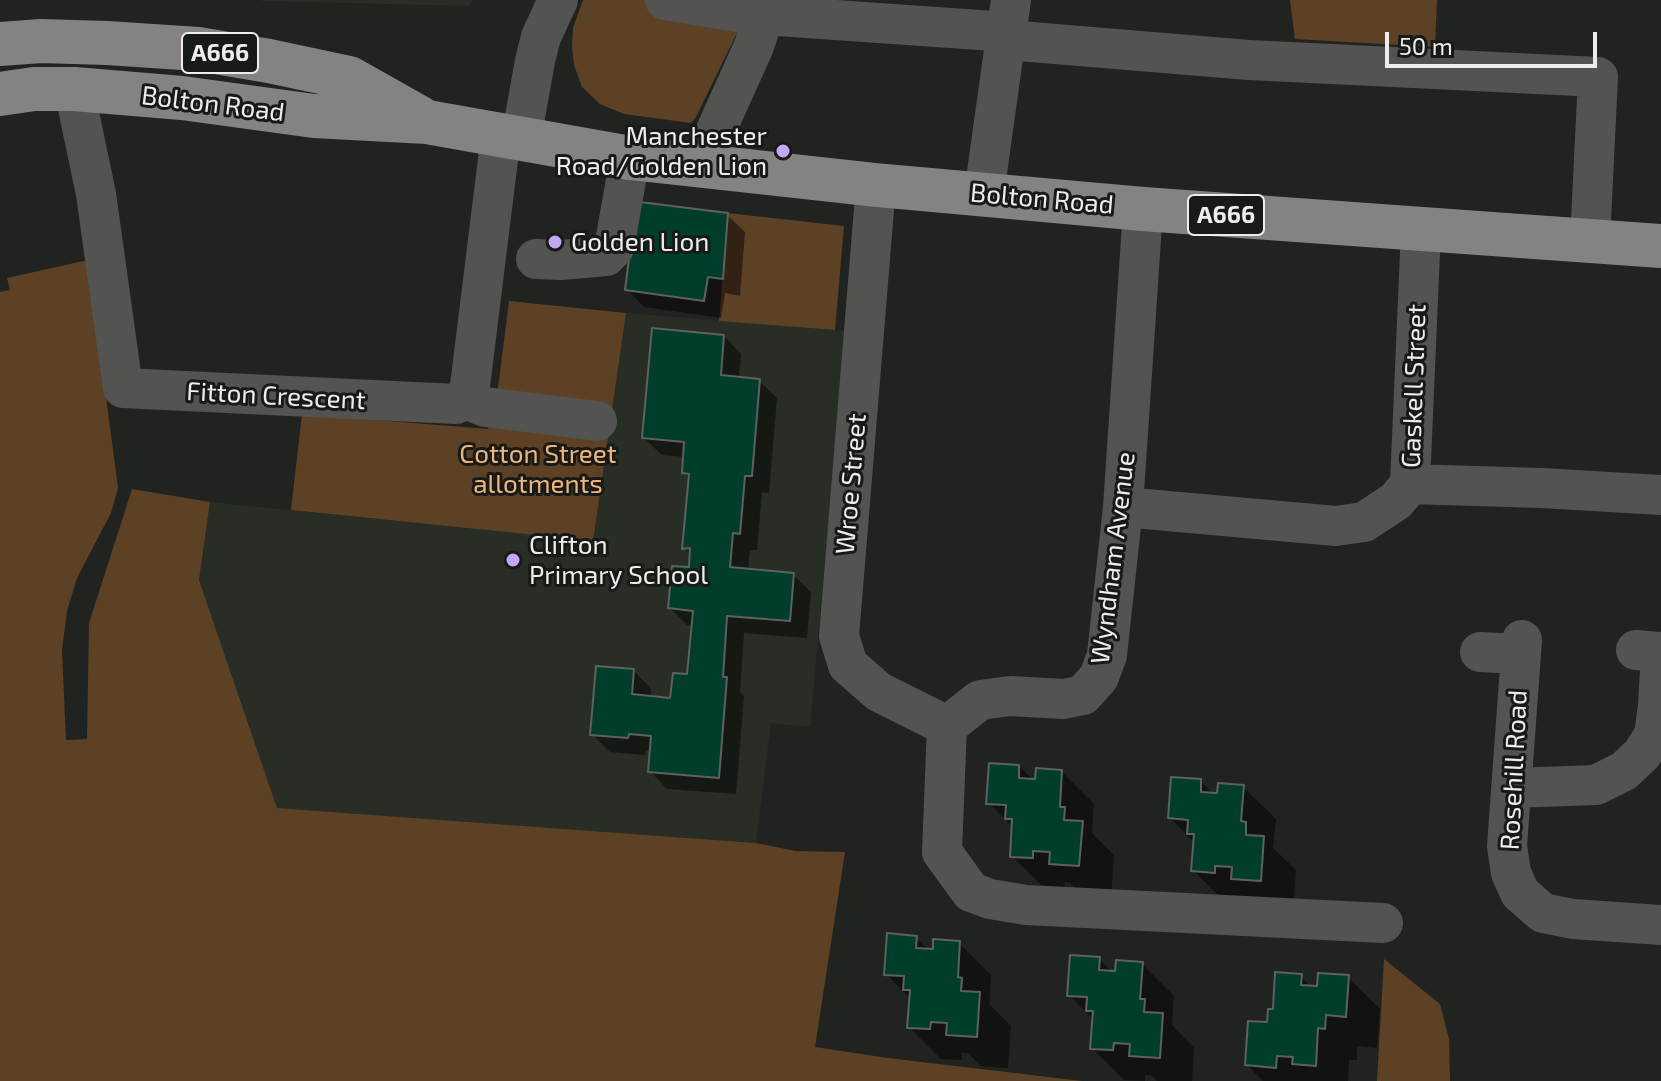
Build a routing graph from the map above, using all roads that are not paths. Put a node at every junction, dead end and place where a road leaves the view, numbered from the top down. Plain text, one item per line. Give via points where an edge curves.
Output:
1 (558, 0) edge
2 (665, 0) edge
3 (764, 15) junction
4 (1009, 24) edge
5 (0, 44) edge
6 (74, 89) junction
7 (0, 94) edge
8 (427, 122) junction
9 (511, 137) junction
10 (630, 158) junction
11 (700, 166) junction
12 (876, 185) junction
13 (984, 194) junction
14 (1143, 209) junction
15 (1421, 229) junction
16 (1590, 241) junction
17 (1661, 246) edge
18 (536, 259) dead end
19 (465, 399) junction
20 (597, 421) dead end
21 (1410, 484) junction
22 (1661, 495) edge
23 (1123, 507) junction
24 (1649, 651) edge
25 (1480, 652) dead end
26 (947, 726) junction
27 (1512, 788) junction
28 (1383, 923) dead end
29 (1661, 925) edge

1 - 9 street via 541,37
2 - 3 street
3 - 4 street
3 - 11 street
4 - 13 street
4 - 16 street via 1249,60 1598,77
5 - 8 main road, Bolton Road / A666 via 107,43 198,49 269,61 349,78
6 - 7 main road, Bolton Road / A666
6 - 8 main road, Bolton Road / A666 via 314,116
6 - 19 street, Fitton Crescent via 96,194 123,388 456,404
8 - 9 main road, Bolton Road / A666
9 - 10 main road, Bolton Road / A666
9 - 19 street
10 - 11 main road, Bolton Road / A666
10 - 18 street via 614,248 606,256
11 - 12 main road, Bolton Road / A666
12 - 13 main road, Bolton Road / A666
12 - 26 street, Wroe Street via 839,636 848,665 879,692
13 - 14 main road, Bolton Road / A666
14 - 15 main road, Bolton Road / A666
14 - 23 street, Wyndham Avenue
15 - 16 main road, Bolton Road / A666
15 - 21 street, Gaskell Street
16 - 17 main road, Bolton Road / A666
19 - 20 street via 485,407
21 - 22 street, Gaskell Street
21 - 23 street via 1396,501 1364,522 1336,526
23 - 26 street, Wyndham Avenue via 1107,655 1099,677 1083,695 1064,699 980,700
24 - 27 street via 1658,706 1654,735 1642,754 1624,771 1596,785
25 - 27 street, Rosehill Road via 1521,647
26 - 28 street via 942,852 971,892 1026,905
27 - 29 street, Rosehill Road via 1507,846 1520,893 1543,913

